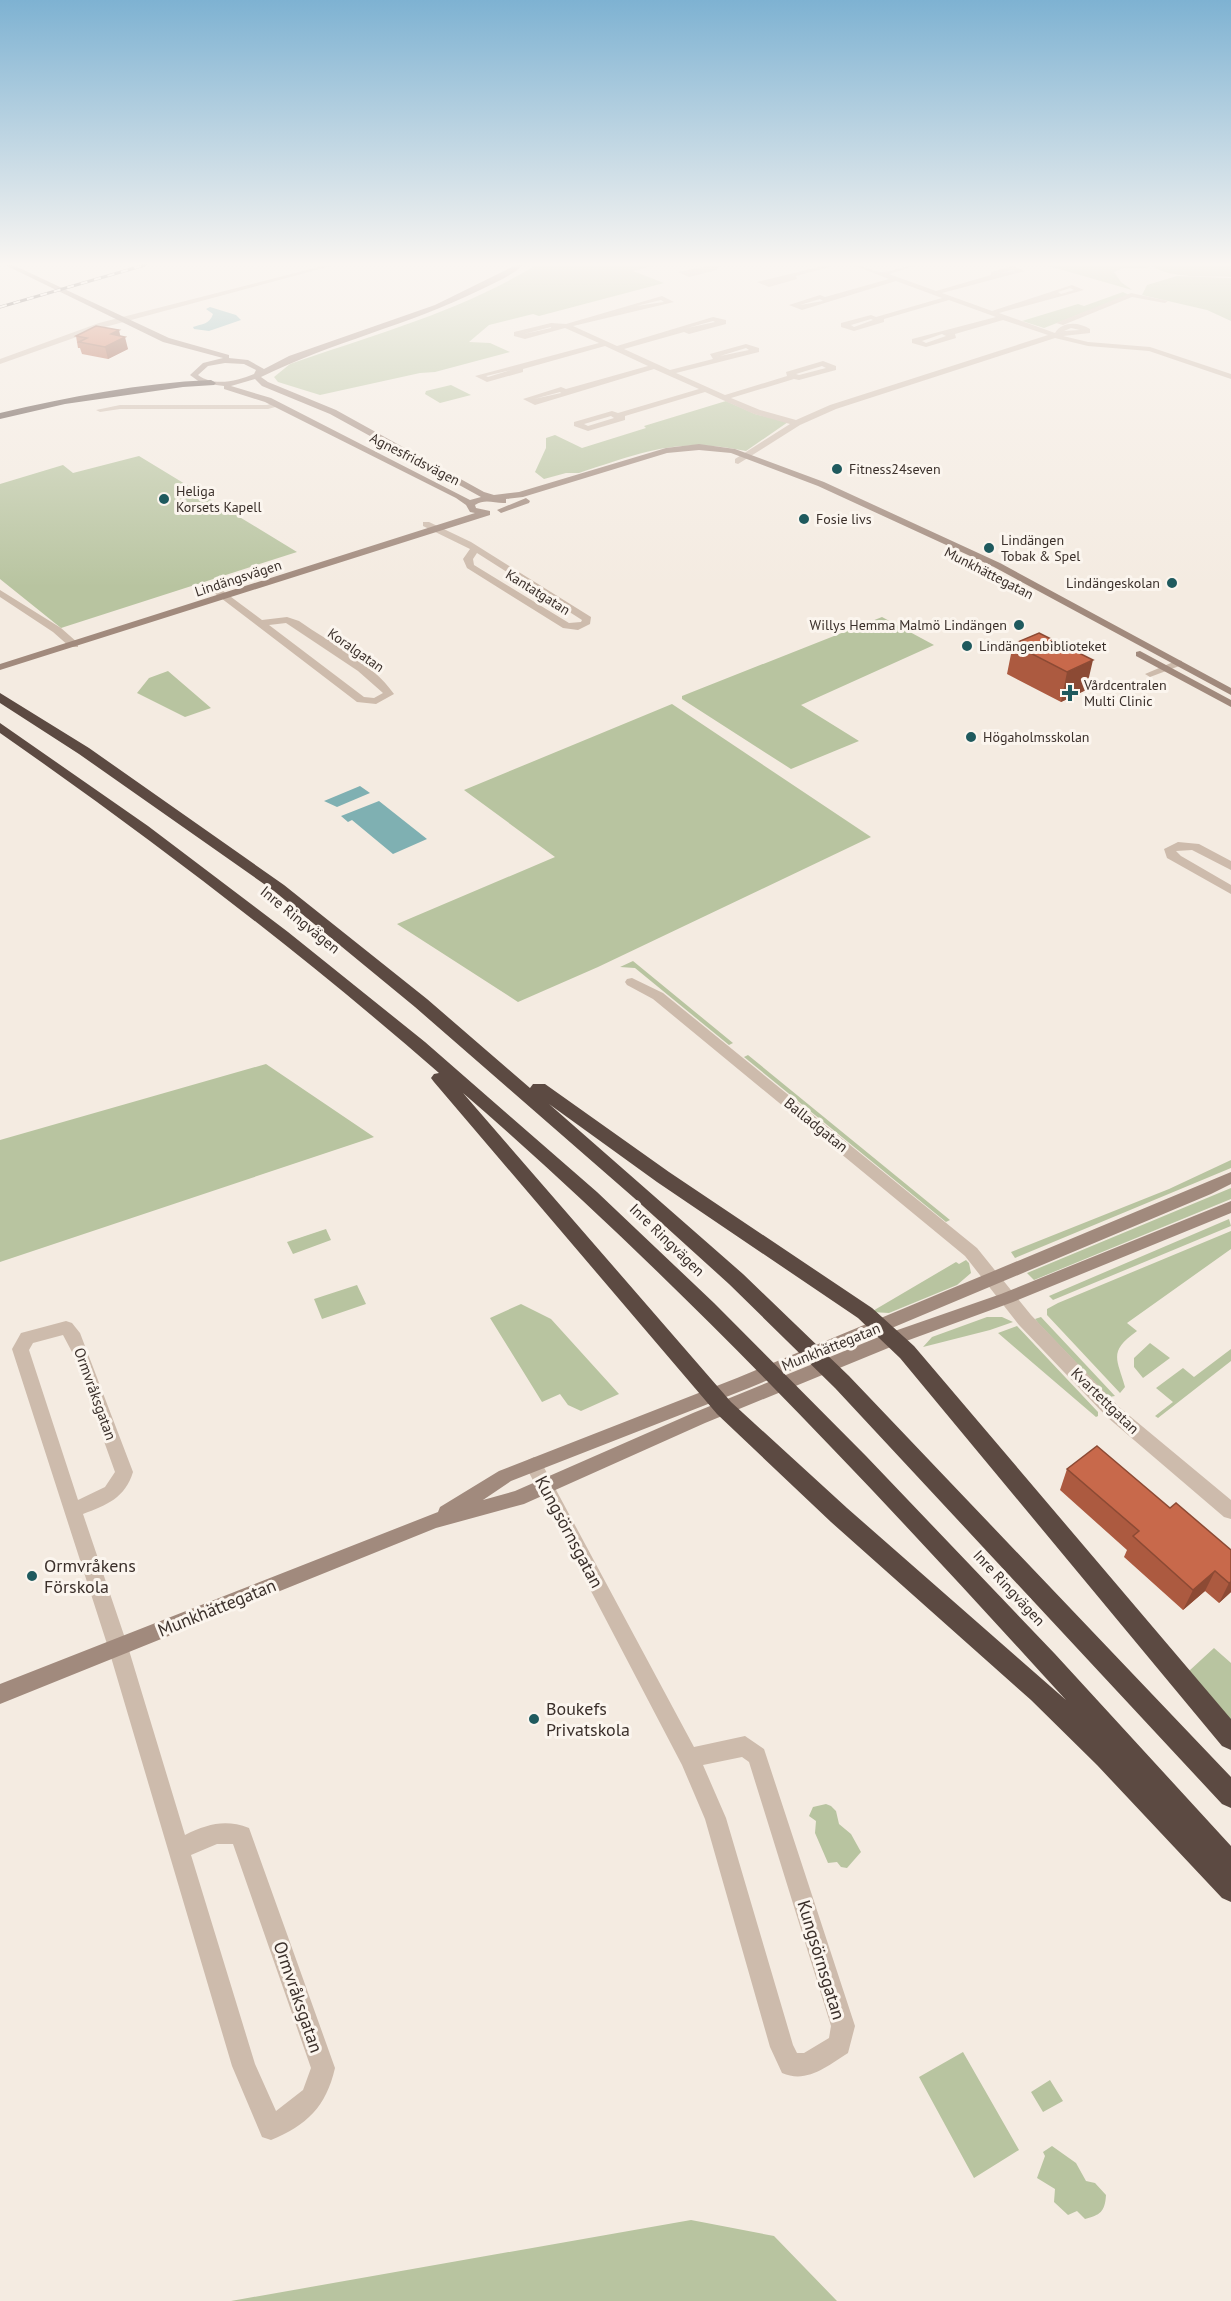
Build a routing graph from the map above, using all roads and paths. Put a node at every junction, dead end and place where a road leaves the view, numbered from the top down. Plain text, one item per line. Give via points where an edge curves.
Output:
1 (181, 372) edge
2 (194, 372) edge
3 (262, 372) edge
4 (633, 372) edge
5 (670, 372) edge
6 (941, 372) edge
7 (257, 375) junction
8 (794, 376) dead end
9 (213, 383) junction
10 (706, 389) junction
11 (566, 392) dead end
12 (725, 397) junction
13 (276, 404) junction
14 (1, 409) edge
15 (100, 410) dead end
16 (617, 416) dead end
17 (797, 423) junction
18 (747, 456) junction
19 (738, 460) junction
20 (493, 498) junction
21 (470, 505) junction
22 (501, 510) junction
23 (484, 513) junction
24 (426, 524) junction
25 (440, 529) junction
26 (475, 549) junction
27 (216, 590) junction
28 (0, 593) edge
29 (226, 597) junction
30 (260, 623) junction
31 (70, 641) junction
32 (0, 660) edge
33 (1178, 663) junction
34 (0, 667) edge
35 (1166, 668) junction
36 (1150, 674) dead end
37 (1231, 692) edge
38 (0, 697) edge
39 (1231, 704) edge
40 (0, 728) edge
41 (1231, 866) edge
42 (1231, 890) edge
43 (632, 982) dead end
44 (421, 1003) junction
45 (369, 1006) junction
46 (1231, 1177) edge
47 (1231, 1207) edge
48 (992, 1278) junction
49 (1007, 1298) junction
50 (886, 1333) junction
51 (748, 1390) junction
52 (718, 1402) junction
53 (534, 1465) junction
54 (545, 1486) junction
55 (72, 1510) junction
56 (1231, 1511) edge
57 (434, 1521) junction
58 (118, 1647) junction
59 (0, 1694) edge
60 (1231, 1738) edge
61 (689, 1758) junction
62 (1231, 1795) edge
63 (179, 1850) junction
64 (1231, 1865) edge
65 (1231, 1889) edge

1 - 14 highway via 158,382
2 - 9 street
3 - 7 street
4 - 11 street
5 - 10 street
6 - 17 street via 833,407
7 - 9 street via 239,382
7 - 20 street, Agnesfridsvägen via 265,384 333,412
8 - 12 street
9 - 13 street, Agnesfridsvägen
9 - 14 highway
10 - 12 street
10 - 16 street
12 - 17 street via 757,412
13 - 15 street
13 - 21 street, Agnesfridsvägen
17 - 18 street
18 - 19 street
18 - 20 street, Lindängsvägen via 710,448 676,449 520,495
18 - 33 street, Munkhättegatan via 832,488 997,565
19 - 22 street, Lindängsvägen via 708,454 667,457
19 - 35 street, Munkhättegatan via 905,531
20 - 21 street, Lindängsvägen via 476,500
20 - 22 street via 505,502
21 - 23 street
21 - 24 street, Lindängsvägen via 457,514
22 - 23 street, Lindängsvägen
23 - 25 street, Lindängsvägen
24 - 25 street, Kantatgatan
24 - 27 street, Lindängsvägen
25 - 26 street, Kantatgatan
25 - 29 street, Lindängsvägen
26 - 26 street, Kantatgatan via 587,619 585,624 567,626 470,566 468,559
27 - 29 street, Koralgatan
27 - 31 street, Lindängsvägen
28 - 31 street
29 - 30 street, Koralgatan
29 - 31 street, Lindängsvägen
30 - 30 street, Koralgatan via 361,700 376,701 389,694 368,674 295,623
31 - 32 street, Lindängsvägen
31 - 34 street, Lindängsvägen
33 - 35 street
33 - 37 street, Munkhättegatan
35 - 36 street
35 - 39 street, Munkhättegatan
38 - 44 highway, Inre Ringvägen via 279,888
40 - 45 highway, Inre Ringvägen via 248,905
41 - 42 street via 1198,847 1178,845 1170,849 1171,855
43 - 48 street, Balladgatan via 658,996 971,1252
44 - 50 highway via 637,1158 865,1313
44 - 62 highway, Inre Ringvägen via 589,1147 790,1331 899,1441
45 - 52 highway via 503,1149
45 - 64 highway, Inre Ringvägen via 551,1161 753,1354 1067,1682
46 - 48 street, Munkhättegatan
47 - 49 street, Munkhättegatan
48 - 49 street, Kvartettgatan
48 - 50 street, Munkhättegatan
49 - 50 street, Munkhättegatan
49 - 56 street, Kvartettgatan via 1113,1412
50 - 51 street, Munkhättegatan via 843,1342
50 - 51 street, Munkhättegatan via 856,1355
50 - 60 highway via 907,1352
51 - 52 street, Munkhättegatan
52 - 53 street, Munkhättegatan
52 - 54 street, Munkhättegatan
52 - 65 highway via 1048,1700 1129,1779
53 - 54 street, Kungsörnsgatan
53 - 57 street, Munkhättegatan via 505,1476
54 - 57 street, Munkhättegatan via 518,1498
54 - 61 street, Kungsörnsgatan
55 - 55 street, Ormvråksgatan via 115,1492 122,1484 123,1472 80,1352 66,1328 27,1338 20,1349
55 - 58 street, Ormvråksgatan
57 - 58 street, Munkhättegatan
58 - 59 street, Munkhättegatan
58 - 63 street, Ormvråksgatan
61 - 61 street, Kungsörnsgatan via 715,1818 782,2047 790,2065 807,2065 840,2045 843,2026 758,1756 745,1746
63 - 63 street, Ormvråksgatan via 211,1834 229,1830 241,1836 323,2068 320,2086 310,2103 271,2128 244,2066

